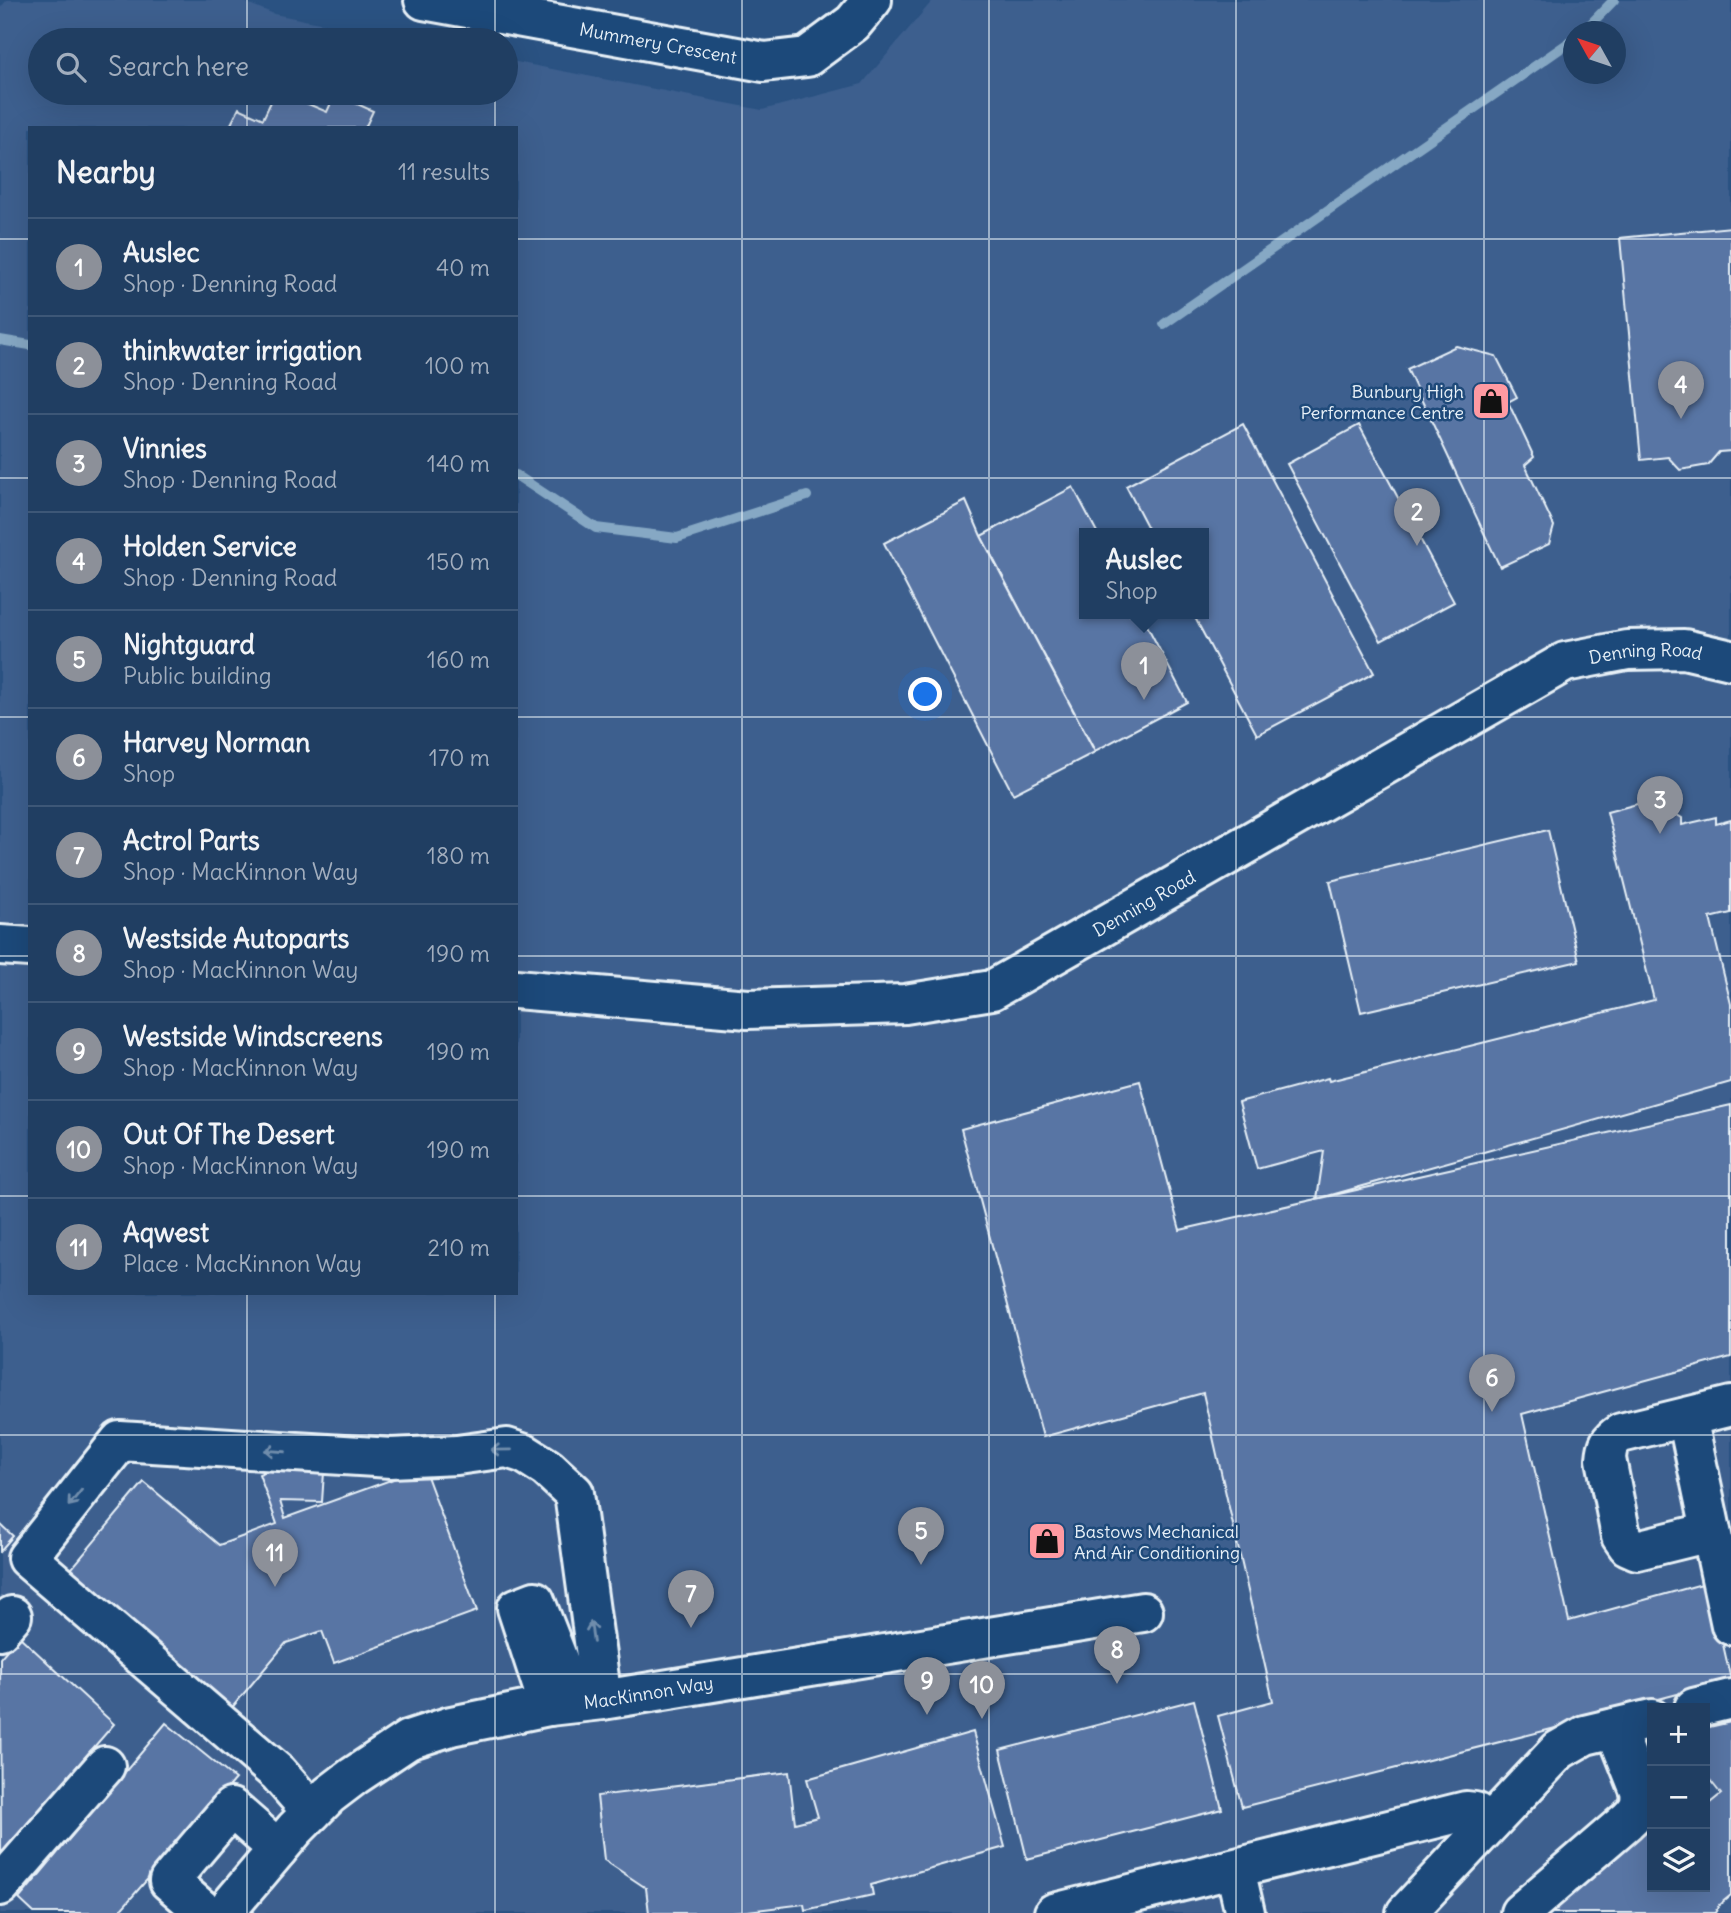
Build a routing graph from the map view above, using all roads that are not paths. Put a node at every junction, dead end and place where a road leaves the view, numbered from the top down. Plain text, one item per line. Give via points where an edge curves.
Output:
1 (424, 0) edge
2 (872, 0) edge
3 (1731, 660) edge
4 (0, 944) edge
5 (28, 947) edge
6 (518, 989) edge
7 (1731, 1406) edge
8 (1687, 1417) junction
9 (1710, 1532) junction
10 (536, 1601) dead end
11 (1143, 1612) dead end
12 (1731, 1625) edge
13 (1731, 1699) edge
14 (575, 1703) junction
15 (1710, 1704) edge
16 (1647, 1719) edge
17 (1615, 1728) junction
18 (105, 1766) dead end
19 (312, 1812) junction
20 (1491, 1822) junction
21 (278, 1849) junction
22 (1235, 1869) junction
23 (0, 1886) edge
24 (206, 1913) edge
25 (224, 1913) edge
26 (1055, 1913) edge
27 (1245, 1913) edge
28 (1406, 1913) edge
29 (1520, 1913) edge

1 - 2 street, Mummery Crescent via 764,62 807,57 853,23
3 - 6 street, Denning Road via 1684,649 1627,650 1565,662 992,990 905,1004 748,1009
4 - 5 street
7 - 8 street
8 - 9 street
8 - 9 street via 1621,1433 1607,1446 1621,1536 1637,1550
9 - 12 street
10 - 14 street via 517,1608
11 - 14 street, MacKinnon Way
13 - 15 street
14 - 19 street, MacKinnon Way via 450,1726 408,1740 354,1776
14 -> 19 street via 574,1493 524,1454 507,1448 391,1458 120,1441 27,1558 278,1773
16 - 17 street
17 - 20 street via 1585,1735 1559,1750
17 - 29 street via 1640,1791 1639,1808
18 - 23 street
19 - 21 street, MacKinnon Way
20 - 22 street via 1466,1811
20 - 28 street
21 - 24 street via 231,1808 169,1881
21 - 25 street, MacKinnon Way
22 - 26 street
22 - 27 street

